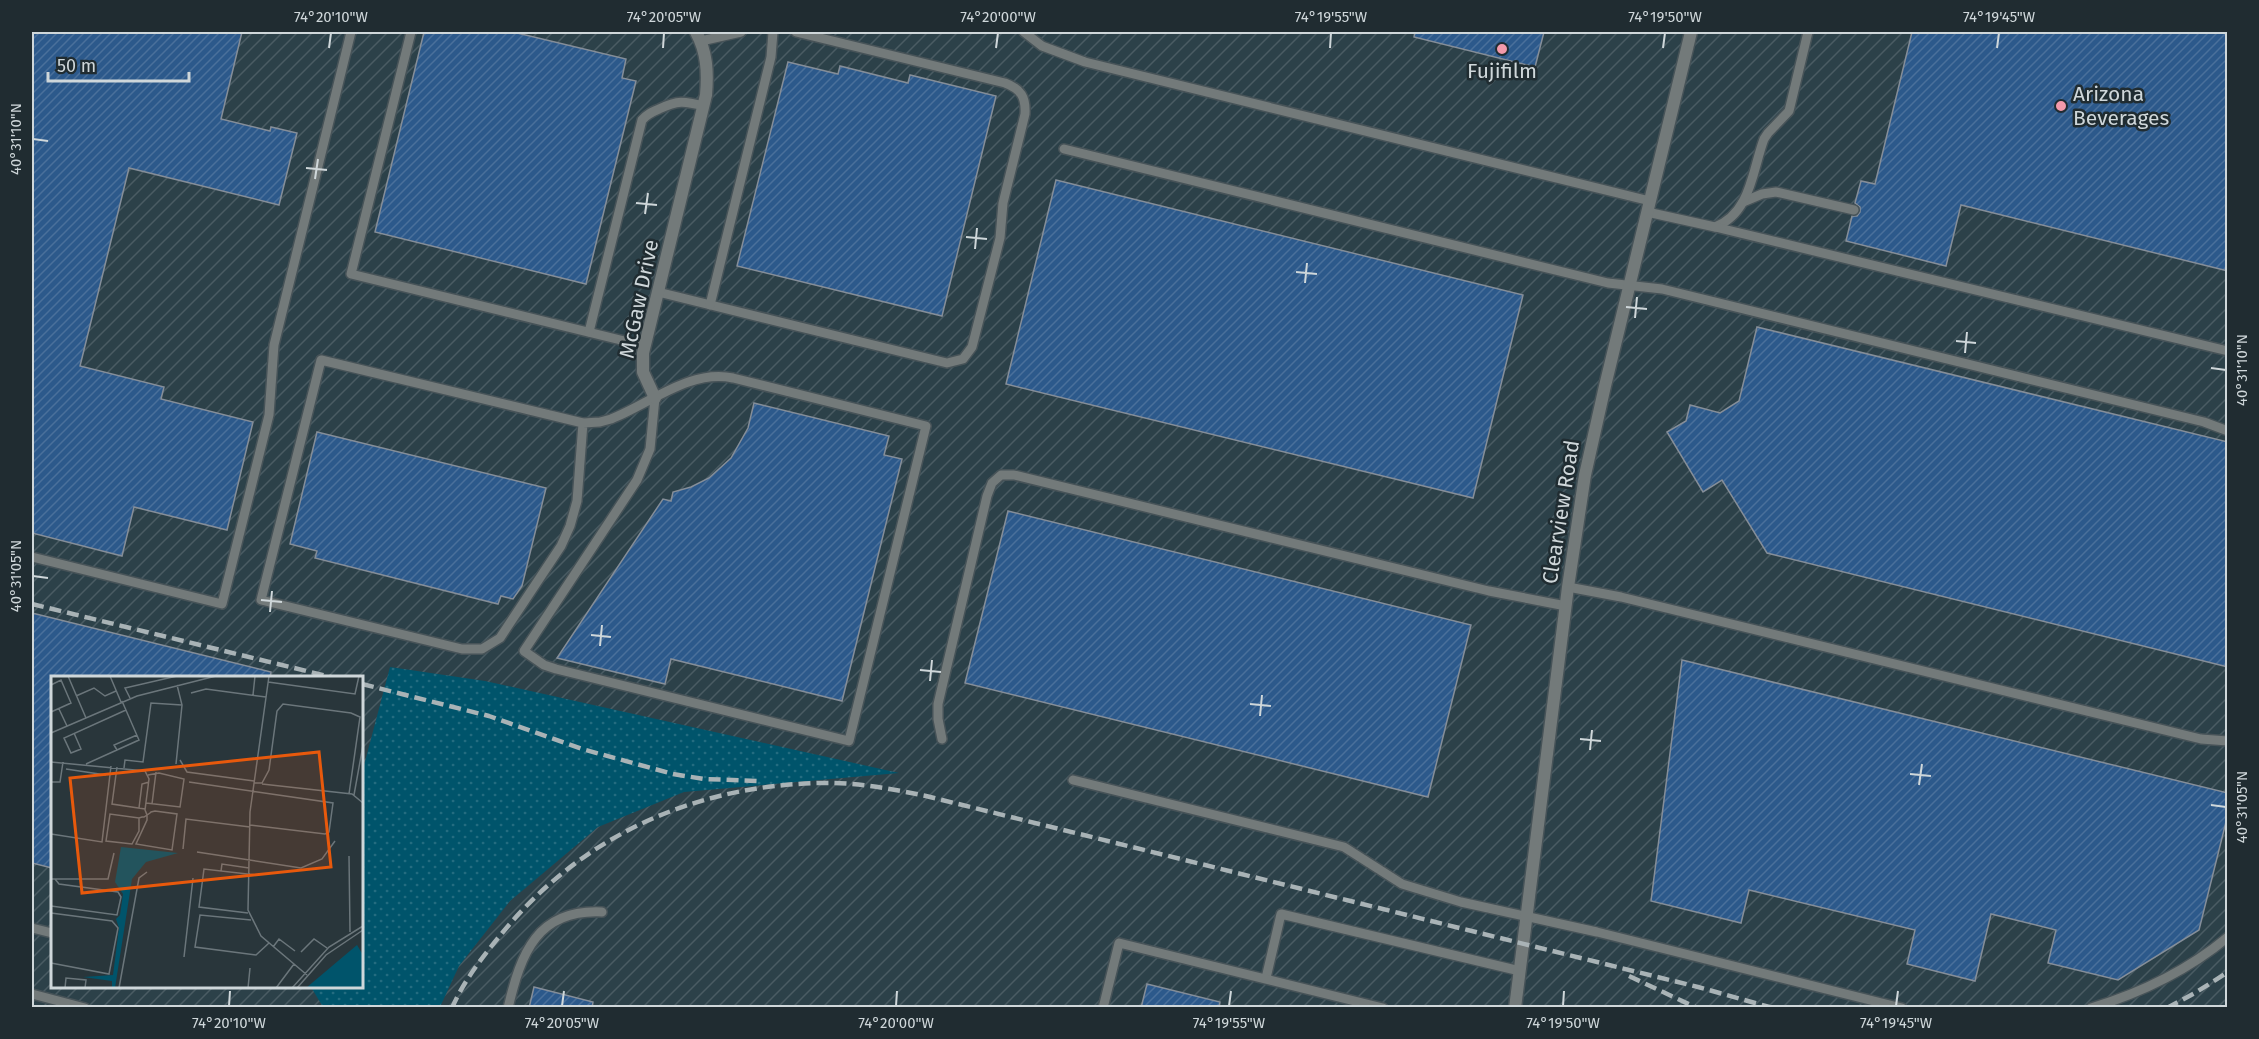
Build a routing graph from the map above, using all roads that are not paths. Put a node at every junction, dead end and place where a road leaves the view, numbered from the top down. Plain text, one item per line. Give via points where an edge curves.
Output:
1 (351, 32) edge
2 (411, 32) edge
3 (741, 32) edge
4 (773, 32) edge
5 (796, 32) edge
6 (1024, 32) edge
7 (1691, 32) edge
8 (1808, 32) edge
9 (698, 36) edge
10 (704, 106) junction
11 (1064, 149) dead end
12 (1743, 202) junction
13 (1649, 207) junction
14 (1854, 210) dead end
15 (1714, 227) junction
16 (1629, 285) junction
17 (658, 292) junction
18 (710, 305) junction
19 (589, 332) junction
20 (645, 346) junction
21 (2228, 351) edge
22 (655, 398) junction
23 (583, 423) junction
24 (2228, 431) edge
25 (32, 557) edge
26 (1568, 587) junction
27 (1566, 606) junction
28 (942, 739) dead end
29 (2228, 741) edge
30 (1073, 780) dead end
31 (602, 912) dead end
32 (1527, 916) junction
33 (32, 928) edge
34 (51, 933) edge
35 (2228, 937) edge
36 (1520, 970) junction
37 (1266, 978) junction
38 (32, 994) edge
39 (85, 1008) edge
40 (507, 1008) edge
41 (1103, 1008) edge
42 (1383, 1008) edge
43 (1515, 1008) edge
44 (1902, 1008) edge
45 (2091, 1008) edge

1 - 25 lane via 274,345 269,415 222,604
2 - 19 lane via 351,274
3 - 9 lane
4 - 18 lane via 771,57
5 - 18 lane via 1005,83 1022,93 1025,114 972,347 958,362 940,361
6 - 13 lane via 1055,52 1085,62
7 - 13 street, Clearview Road
8 - 12 lane via 1789,111 1764,140
9 - 10 street, McGaw Drive via 707,71
10 - 17 street, McGaw Drive
10 - 19 lane via 674,102 642,120
11 - 16 lane
12 - 14 lane via 1776,192
12 - 15 lane via 1735,213
13 - 15 lane
13 - 16 street, Clearview Road
15 - 21 lane
16 - 24 lane via 1662,289
16 - 26 street, Clearview Road via 1589,455
17 - 18 lane
17 - 20 street, McGaw Drive
19 - 20 lane
20 - 22 street, McGaw Drive via 643,372
22 - 22 lane via 688,382 718,376 926,426 849,741 556,669 524,651 637,480 650,449
22 - 23 lane via 611,419
23 - 23 lane via 321,360 261,600 462,649 488,646 505,632 566,537 577,501
26 - 27 street, Clearview Road
26 - 29 lane via 2201,739
27 - 28 lane via 1001,475 992,483 987,496 938,704
27 - 32 street, Clearview Road
30 - 32 lane via 1336,844 1402,884
31 - 40 lane via 580,912 560,918 535,938 519,964
32 - 36 street, Clearview Road
32 - 44 lane
33 - 34 lane
35 - 45 lane via 2169,977
36 - 37 lane via 1281,914
36 - 43 street, Clearview Road
37 - 41 lane via 1119,943
37 - 42 lane
38 - 39 lane

